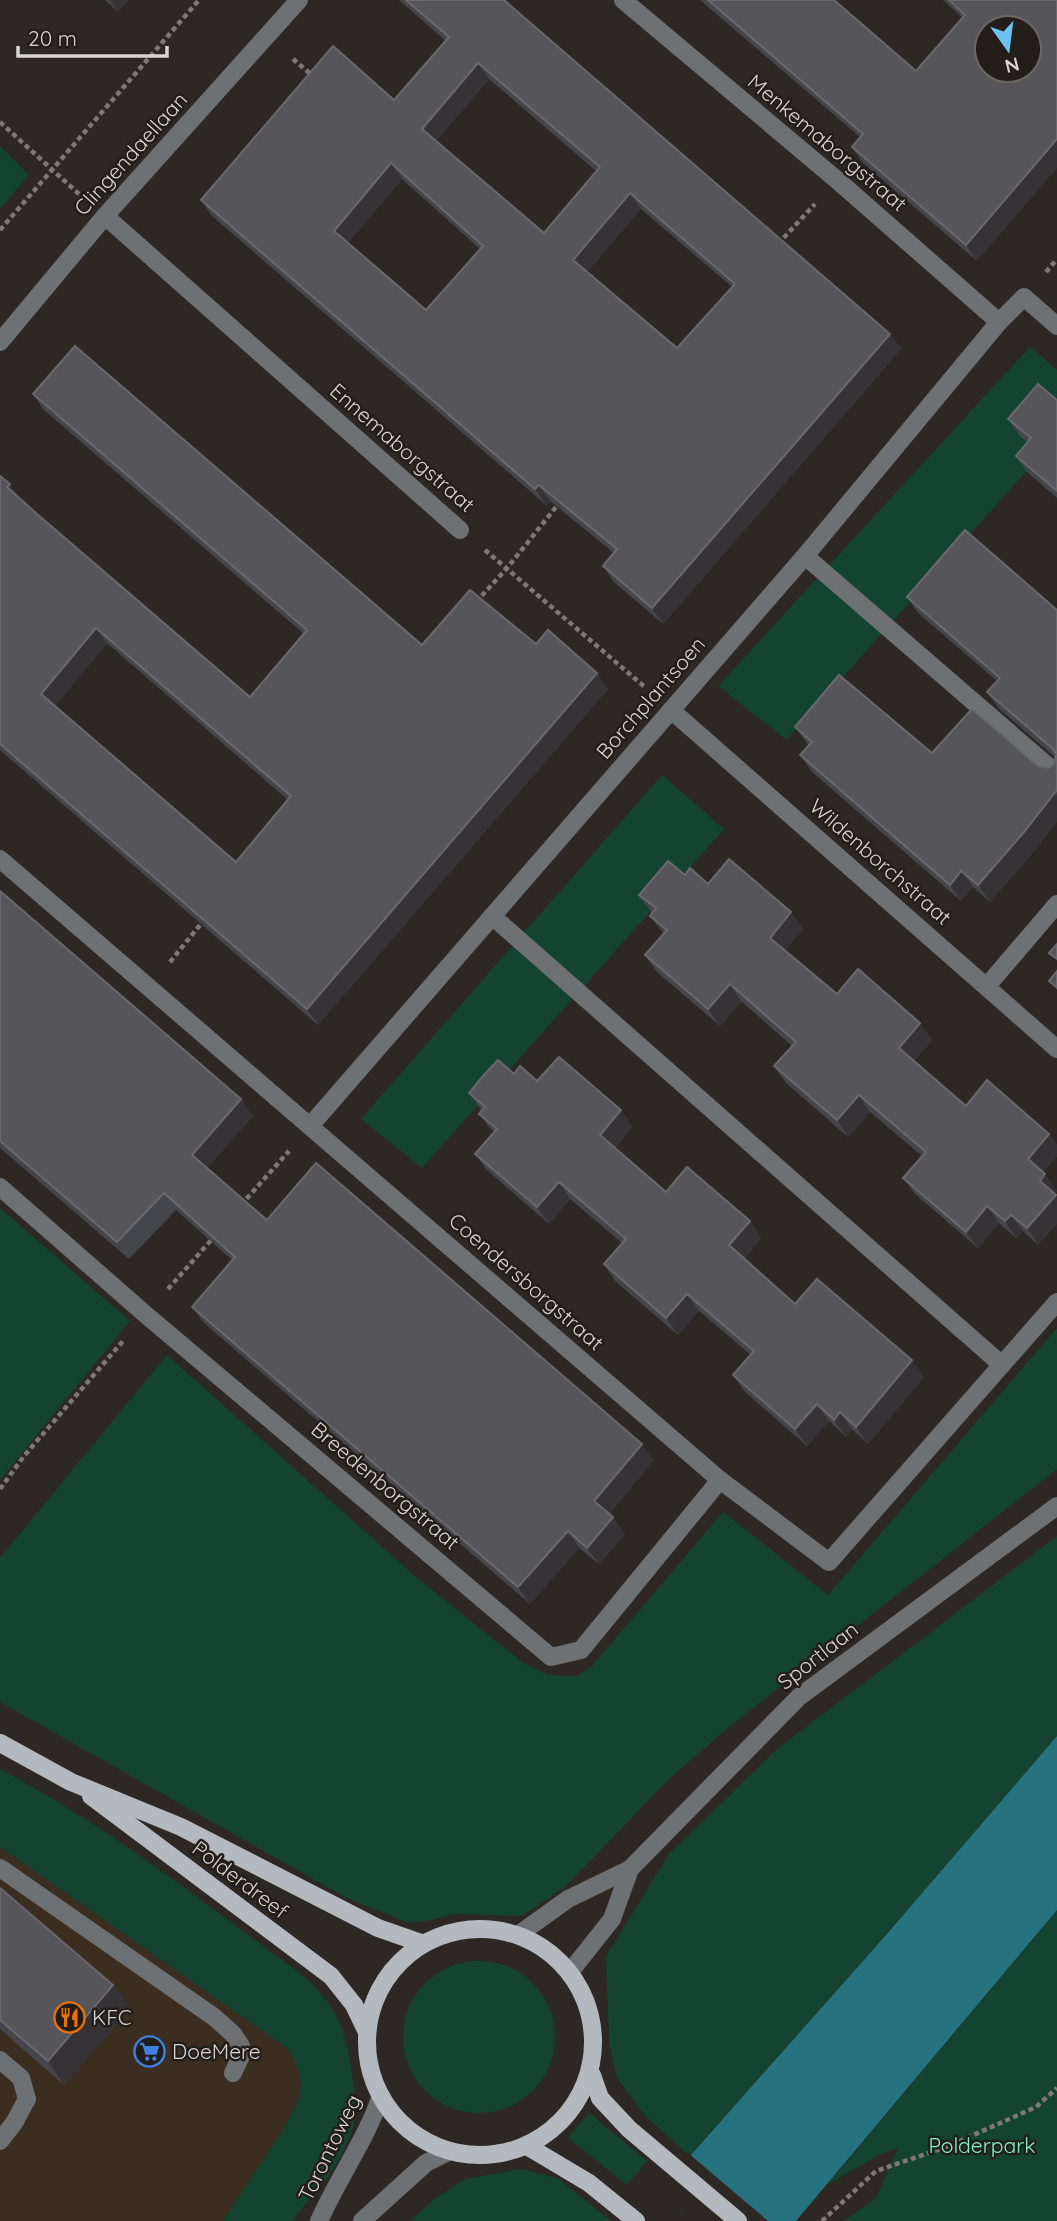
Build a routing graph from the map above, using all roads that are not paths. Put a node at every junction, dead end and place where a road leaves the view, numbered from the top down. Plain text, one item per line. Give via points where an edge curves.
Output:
1 (299, 0) edge
2 (623, 0) edge
3 (105, 216) junction
4 (999, 322) junction
5 (1057, 326) edge
6 (0, 342) edge
7 (460, 530) road end
8 (805, 556) junction
9 (671, 710) junction
10 (1057, 774) edge
11 (0, 859) edge
12 (1057, 904) edge
13 (492, 916) junction
14 (987, 986) junction
15 (1057, 1049) edge
16 (310, 1126) junction
17 (0, 1187) edge
18 (1057, 1301) edge
19 (1002, 1365) junction
20 (720, 1480) junction
21 (1057, 1506) edge
22 (0, 1743) edge
23 (71, 1782) junction
24 (0, 1868) edge
25 (630, 1869) junction
26 (518, 1935) junction
27 (421, 1943) junction
28 (570, 1972) junction
29 (366, 2030) junction
30 (0, 2060) edge
31 (233, 2073) dead end
32 (592, 2075) junction
33 (381, 2096) junction
34 (0, 2141) edge
35 (527, 2146) junction
36 (450, 2151) junction
37 (319, 2221) edge
38 (362, 2221) edge
39 (636, 2221) edge
40 (738, 2221) edge

1 - 3 street, Clingendaellaan
2 - 4 street, Menkemaborgstraat
3 - 6 street, Clingendaellaan
3 - 7 street, Ennemaborgstraat
4 - 5 street, Borchplantsoen via 1024,298
4 - 8 street, Borchplantsoen
8 - 9 street, Borchplantsoen
8 - 10 street
9 - 13 street, Borchplantsoen
9 - 14 street, Wildenborchstraat
11 - 16 street, Coendersborgstraat
12 - 14 street
13 - 16 street, Borchplantsoen
13 - 19 street
14 - 15 street, Wildenborchstraat
16 - 20 street, Coendersborgstraat
17 - 20 street, Breedenborgstraat via 551,1657 581,1650
18 - 19 street, Coendersborgstraat
19 - 20 street, Coendersborgstraat via 829,1562
21 - 25 street, Sportlaan via 799,1697
22 - 23 main road, Polderdreef
23 - 27 main road, Polderdreef via 181,1827 378,1928
23 - 29 main road, Polderdreef via 331,1976 354,2005
24 - 31 street via 214,2017 241,2046
25 - 26 street, Sportlaan via 568,1899
25 - 28 street, Sportlaan via 612,1919
26 - 27 main road via 488,1929 453,1931
26 - 28 main road via 547,1949
27 - 29 main road via 383,1980 371,2004
28 - 32 main road via 586,2004 594,2042
29 - 33 main road via 369,2064
30 - 34 street via 21,2078 27,2099
32 - 35 main road via 554,2130
32 - 40 main road via 600,2098 629,2129
33 - 36 main road via 397,2122 419,2139
33 - 37 street, Torontoweg via 372,2123
35 - 36 main road via 478,2156
35 - 39 main road via 589,2183
36 - 38 street via 426,2162

